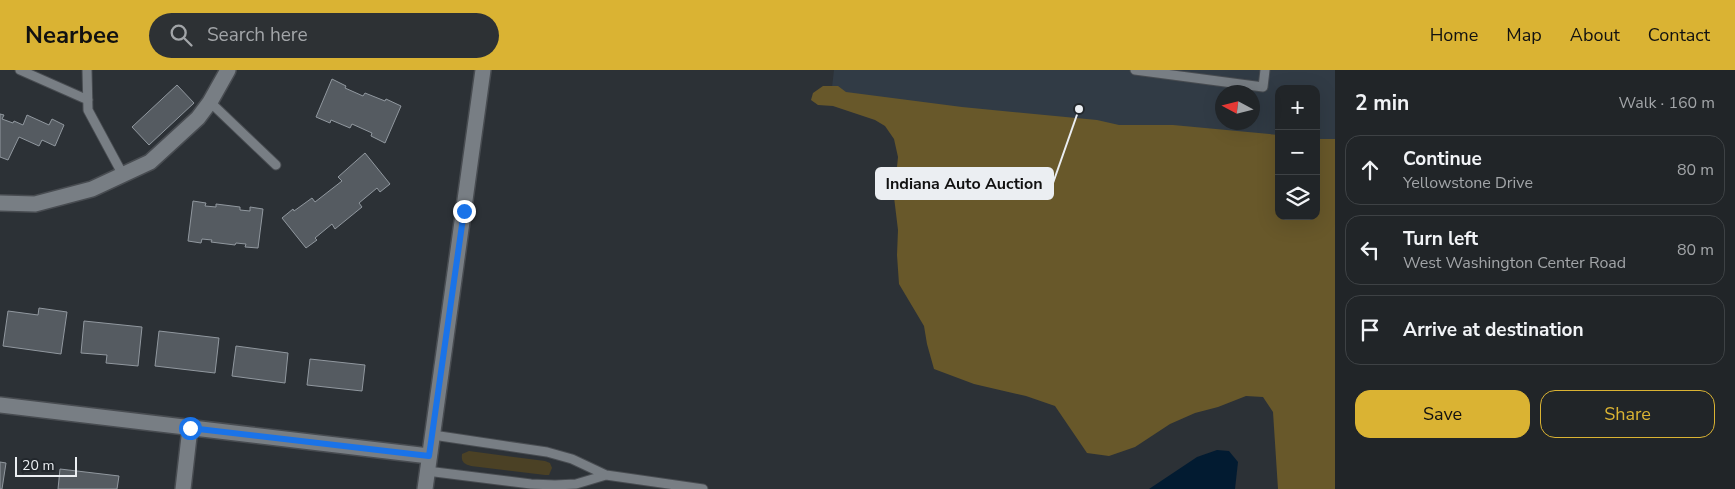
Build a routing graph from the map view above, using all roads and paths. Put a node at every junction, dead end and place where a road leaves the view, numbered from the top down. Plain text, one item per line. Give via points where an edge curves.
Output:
1 (20, 70) edge
2 (87, 70) edge
3 (228, 70) edge
4 (483, 70) edge
5 (1135, 70) edge
6 (1265, 70) edge
7 (88, 100) junction
8 (210, 102) junction
9 (276, 165) dead end
10 (123, 175) junction
11 (0, 203) edge
12 (0, 405) edge
13 (190, 428) junction
14 (432, 435) junction
15 (429, 456) junction
16 (427, 471) junction
17 (606, 475) junction
18 (183, 489) edge
19 (425, 489) edge
20 (703, 489) edge

1 - 7 lane
2 - 7 lane
3 - 8 street
4 - 14 street
5 - 6 lane via 1263,86
7 - 10 lane via 88,110
8 - 9 lane
8 - 10 street via 198,118 150,162
10 - 11 street via 92,190 35,204
12 - 13 street
13 - 15 street
13 - 18 street
14 - 15 street
14 - 17 lane via 547,452 572,459
15 - 16 street
16 - 17 lane via 547,485 576,484
16 - 19 street
17 - 20 lane

